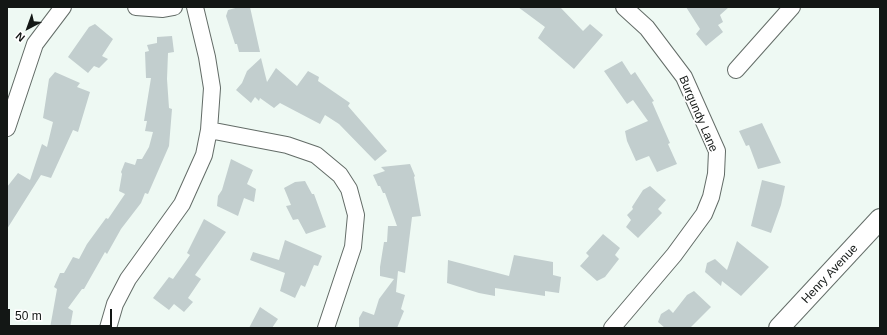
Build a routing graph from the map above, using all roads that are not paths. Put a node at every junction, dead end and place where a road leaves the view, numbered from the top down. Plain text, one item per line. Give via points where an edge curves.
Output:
1 (63, 7) edge
2 (136, 7) edge
3 (174, 7) edge
4 (195, 7) edge
5 (624, 7) edge
6 (792, 7) edge
7 (736, 70) dead end
8 (7, 128) edge
9 (209, 130) junction
10 (880, 219) edge
11 (108, 328) edge
12 (326, 328) edge
13 (612, 328) edge
14 (779, 328) edge

1 - 8 street via 35,44
2 - 3 street
4 - 9 street via 212,88
5 - 13 street, Burgundy Lane via 647,28 684,77 716,150 716,174 704,214 674,255
6 - 7 street
9 - 11 street via 204,154 182,204 128,279
9 - 12 street via 287,145 316,155 340,175 348,189 356,215 356,229 354,247
10 - 14 street, Henry Avenue

